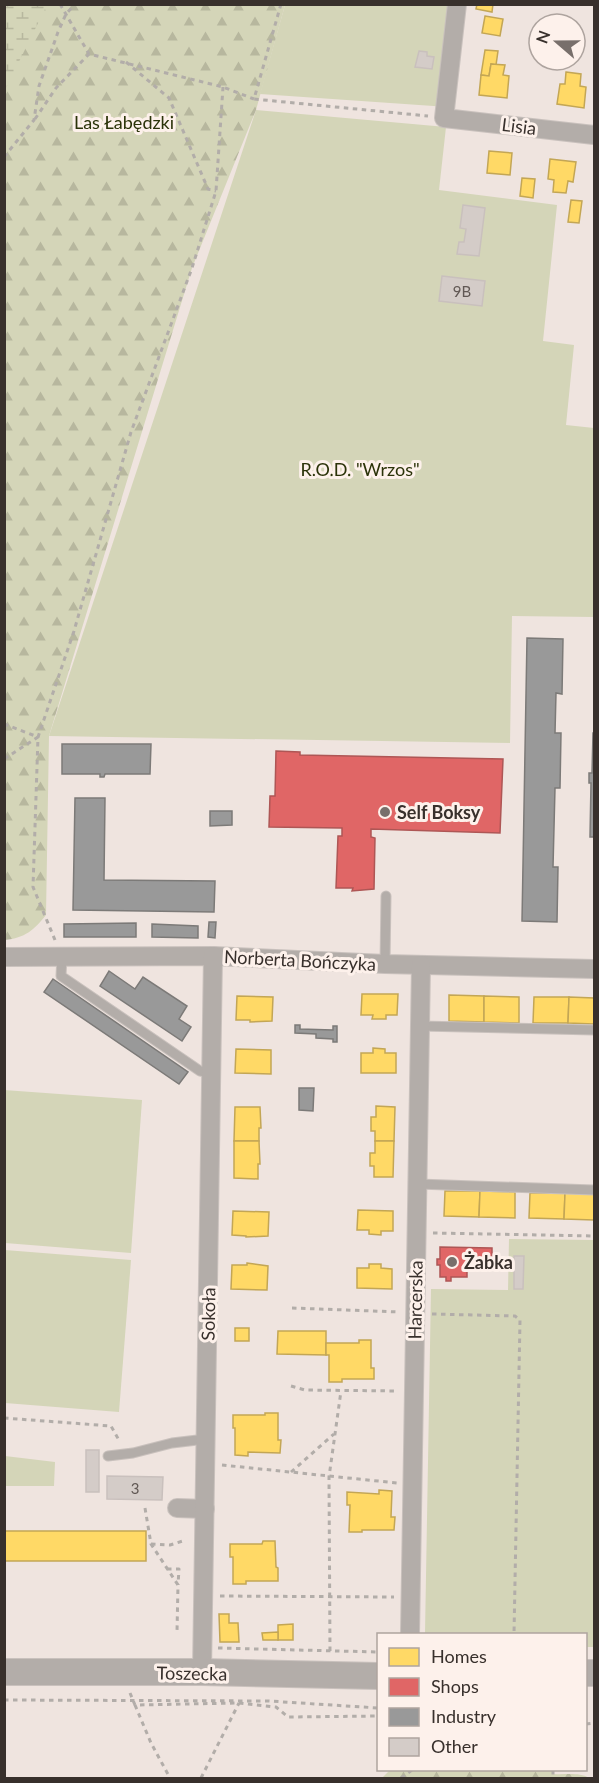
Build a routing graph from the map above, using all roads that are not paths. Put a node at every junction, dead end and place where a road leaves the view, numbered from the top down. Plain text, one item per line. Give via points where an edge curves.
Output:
1 (457, 4) edge
2 (594, 135) edge
3 (386, 896) dead end
4 (213, 956) junction
5 (4, 957) edge
6 (62, 957) junction
7 (385, 964) junction
8 (421, 965) junction
9 (594, 969) edge
10 (420, 1026) junction
11 (594, 1030) edge
12 (212, 1073) junction
13 (418, 1184) junction
14 (594, 1190) edge
15 (206, 1439) junction
16 (108, 1456) dead end
17 (177, 1508) dead end
18 (204, 1509) junction
19 (410, 1633) edge
20 (202, 1660) junction
21 (4, 1672) edge
22 (377, 1676) edge

1 - 2 street, Lisia via 444,118
3 - 7 lane
4 - 6 street, Norberta Bończyka
4 - 7 street, Norberta Bończyka
4 - 12 street, Sokoła
5 - 6 street, Norberta Bończyka
6 - 12 lane via 61,976 200,1071
7 - 8 street, Norberta Bończyka
8 - 9 street, Norberta Bończyka
8 - 10 street, Harcerska
10 - 11 lane
10 - 13 street, Harcerska
12 - 15 street, Sokoła
13 - 14 lane
13 - 19 street, Harcerska
15 - 16 lane
15 - 18 street, Sokoła
17 - 18 street
18 - 20 street, Sokoła
20 - 21 main road, Toszecka
20 - 22 main road, Toszecka

